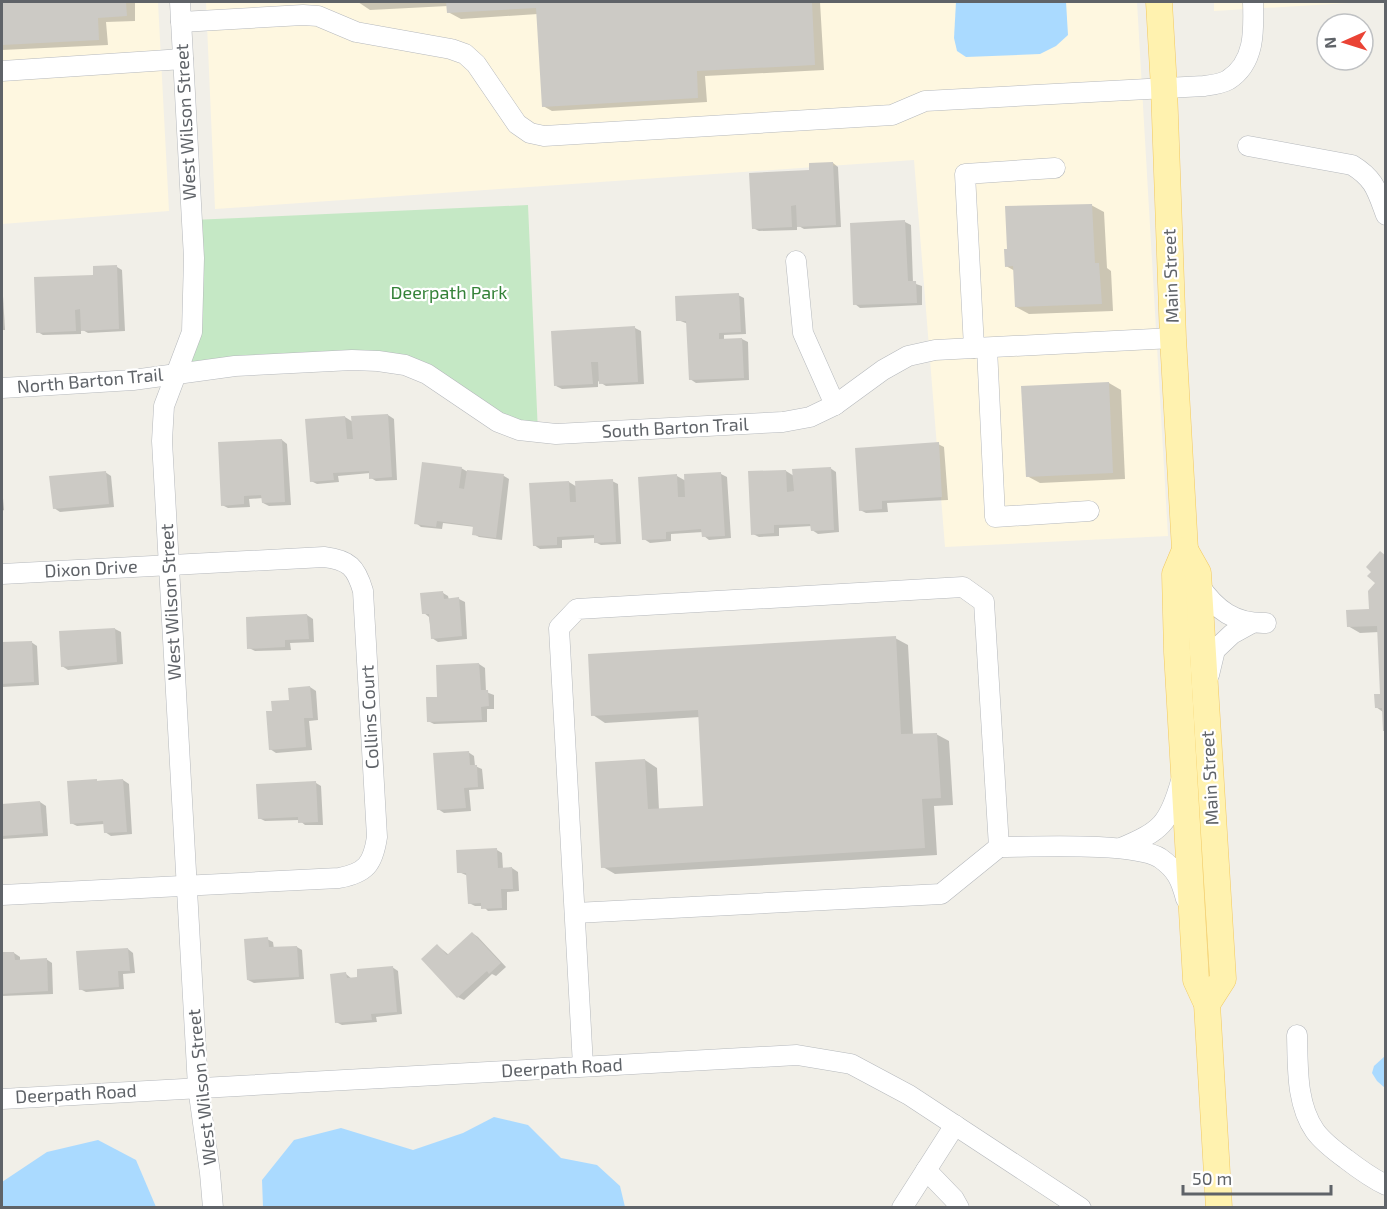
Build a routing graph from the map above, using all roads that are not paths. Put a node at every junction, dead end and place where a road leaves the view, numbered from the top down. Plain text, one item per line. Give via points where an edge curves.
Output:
1 (180, 2) edge
2 (1159, 2) edge
3 (1253, 2) edge
4 (181, 22) junction
5 (183, 59) junction
6 (2, 71) edge
7 (1164, 88) junction
8 (1248, 146) dead end
9 (1054, 168) dead end
10 (1386, 215) edge
11 (796, 261) dead end
12 (1173, 338) junction
13 (980, 348) junction
14 (177, 373) junction
15 (2, 388) edge
16 (835, 405) junction
17 (1089, 511) dead end
18 (1185, 550) junction
19 (324, 557) joint
20 (168, 565) junction
21 (2, 574) edge
22 (1199, 585) junction
23 (1205, 692) junction
24 (1184, 769) junction
25 (999, 847) junction
26 (1120, 848) junction
27 (186, 885) junction
28 (2, 896) edge
29 (575, 913) junction
30 (1191, 916) junction
31 (1207, 1004) junction
32 (1297, 1035) dead end
33 (583, 1066) junction
34 (198, 1087) junction
35 (2, 1099) edge
36 (955, 1125) junction
37 (926, 1170) junction
38 (1386, 1185) edge
39 (213, 1208) edge
40 (902, 1208) edge
41 (959, 1208) edge
42 (1081, 1208) edge
43 (1219, 1208) edge

1 - 4 street, West Wilson Street
2 - 7 main road, Main Street
3 - 7 street via 1251,49 1242,68 1226,82
4 - 5 street, West Wilson Street
4 - 7 street via 318,16 356,32 451,49 476,64 517,124 544,136 892,115 925,101
5 - 6 street
5 - 14 street, West Wilson Street via 194,296 192,332
7 - 12 main road, Main Street
8 - 10 street via 1352,165 1366,174 1375,187
9 - 13 street via 965,174
11 - 16 street via 803,333
12 - 13 street, South Barton Trail
12 - 18 main road, Main Street
13 - 16 street, South Barton Trail via 908,356
13 - 17 street via 995,517
14 - 15 street, North Barton Trail via 133,380
14 - 16 street, South Barton Trail via 352,360 405,365 427,374 498,422 538,433 783,422 810,417
14 - 20 street, West Wilson Street via 164,406 162,441
18 - 22 main road, Main Street via 1198,573
18 - 24 main road, Main Street via 1175,574
19 - 20 street, Dixon Drive
19 - 27 street, Collins Court via 351,566 363,591 377,835 374,853 366,868 353,876
20 - 21 street, Dixon Drive
20 - 27 street, West Wilson Street
22 - 23 main road, Main Street
22 - 23 street via 1219,609 1259,623 1232,634 1215,650
23 - 31 main road, Main Street via 1223,979
24 - 26 street via 1166,822
24 - 30 main road, Main Street
25 - 26 street
25 - 29 street via 941,894
25 - 29 street via 984,602 963,587 577,609 560,628
26 - 30 street via 1151,854 1173,868 1180,877
27 - 28 street
27 - 34 street, West Wilson Street
29 - 33 street
30 - 31 main road, Main Street via 1196,980
31 - 43 main road, Main Street
32 - 38 street via 1299,1087 1315,1131 1366,1175
33 - 34 street, Deerpath Road
33 - 36 street, Deerpath Road via 797,1055 851,1064
34 - 35 street, Deerpath Road
34 - 39 street, West Wilson Street
36 - 37 street
36 - 42 street, Deerpath Road
37 - 40 street
37 - 41 street

